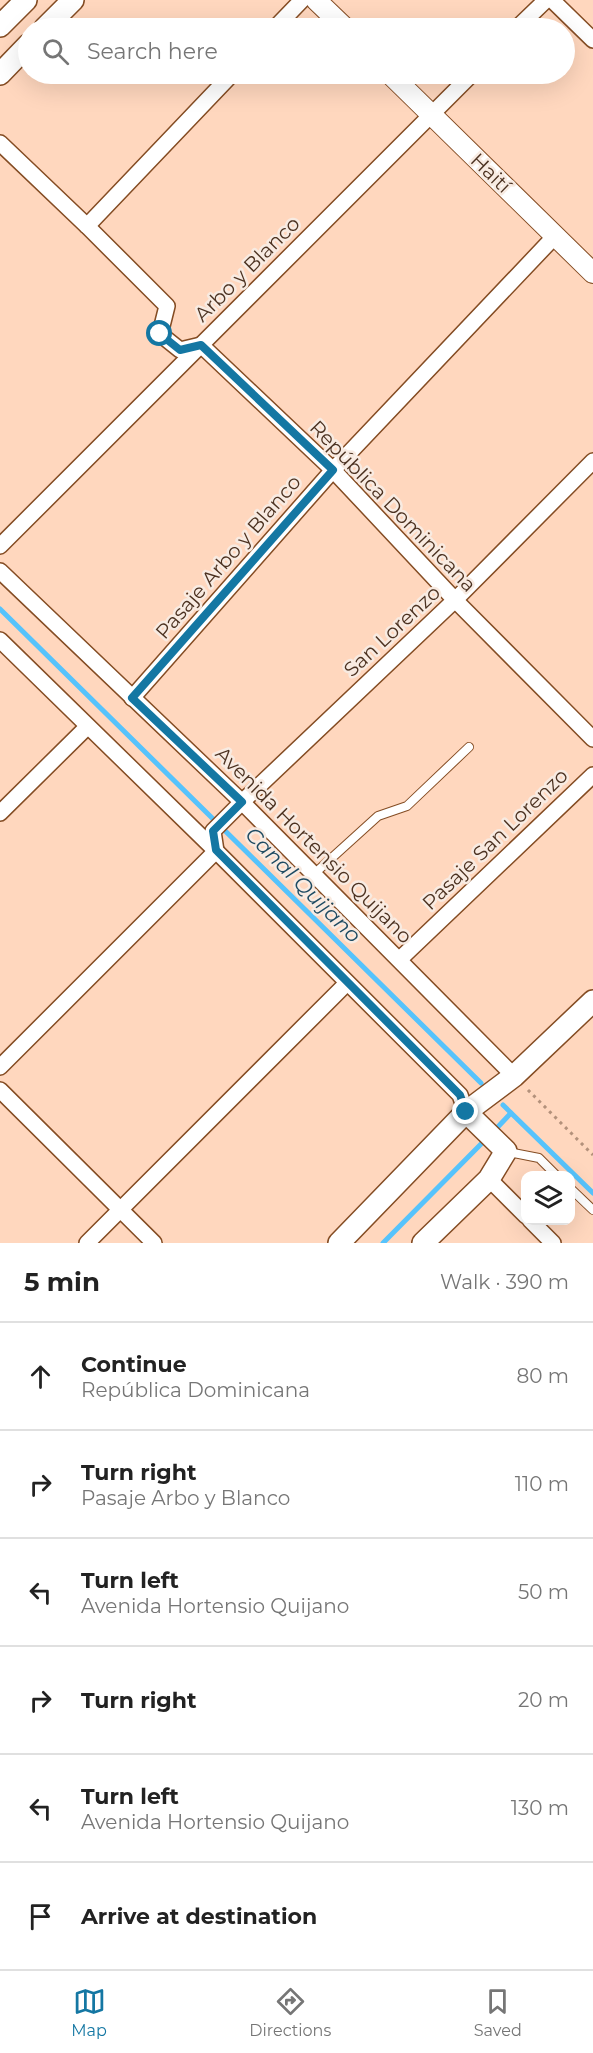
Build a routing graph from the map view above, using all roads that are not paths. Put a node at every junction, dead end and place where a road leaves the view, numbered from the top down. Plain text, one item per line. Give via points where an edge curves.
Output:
1 (26, 0) edge
2 (73, 0) edge
3 (302, 0) edge
4 (316, 0) edge
5 (546, 0) edge
6 (552, 0) edge
7 (55, 18) edge
8 (285, 18) edge
9 (335, 18) edge
10 (527, 18) edge
11 (570, 18) edge
12 (575, 22) edge
13 (0, 26) edge
14 (593, 40) edge
15 (18, 55) edge
16 (0, 74) edge
17 (222, 84) edge
18 (400, 84) edge
19 (462, 84) edge
20 (431, 115) junction
21 (0, 143) edge
22 (87, 226) junction
23 (555, 236) junction
24 (593, 273) edge
25 (201, 345) junction
26 (593, 461) edge
27 (333, 470) junction
28 (0, 546) edge
29 (0, 571) edge
30 (455, 600) junction
31 (0, 640) edge
32 (132, 698) junction
33 (87, 727) junction
34 (593, 739) edge
35 (469, 747) dead end
36 (593, 775) edge
37 (236, 807) junction
38 (0, 813) edge
39 (216, 850) junction
40 (314, 874) junction
41 (400, 959) junction
42 (347, 983) junction
43 (593, 1001) edge
44 (0, 1067) edge
45 (514, 1076) junction
46 (0, 1090) edge
47 (466, 1112) junction
48 (506, 1151) junction
49 (552, 1171) edge
50 (489, 1179) junction
51 (575, 1193) edge
52 (120, 1210) junction
53 (593, 1210) edge
54 (521, 1212) edge
55 (534, 1225) edge
56 (87, 1243) edge
57 (154, 1243) edge
58 (339, 1243) edge
59 (423, 1243) edge
60 (553, 1243) edge

1 - 13 main road
2 - 7 main road
3 - 8 street
4 - 9 street
5 - 10 street
6 - 11 street
12 - 14 street
15 - 16 main road
17 - 22 street
18 - 20 street, Haití
19 - 20 street, Arbo y Blanco
20 - 23 street, Haití
20 - 25 street, Arbo y Blanco
21 - 22 street
22 - 25 street via 167,306 160,334 180,350
23 - 24 street, Haití
23 - 27 street, Pasaje Arbo y Blanco
25 - 27 street, República Dominicana
25 - 28 street, Arbo y Blanco
26 - 30 street, San Lorenzo
27 - 30 street, República Dominicana
27 - 32 street, Pasaje Arbo y Blanco
29 - 32 street, Avenida Hortensio Quijano
30 - 34 street, República Dominicana
30 - 37 street, San Lorenzo
31 - 33 street
32 - 37 street, Avenida Hortensio Quijano
33 - 38 street
33 - 39 street
35 - 40 lane via 407,806 378,816
36 - 41 street, Pasaje San Lorenzo
37 - 39 street, San Lorenzo via 213,831
37 - 40 street, Avenida Hortensio Quijano
39 - 42 street
39 - 44 street
40 - 41 street, Avenida Hortensio Quijano
41 - 45 street, Avenida Hortensio Quijano
42 - 47 street via 460,1095
42 - 52 street
43 - 45 main road
45 - 47 main road
46 - 52 street
47 - 48 main road
47 - 58 main road
48 - 49 lane via 539,1158
48 - 50 main road
50 - 54 street
50 - 59 main road
51 - 53 lane
52 - 56 street
52 - 57 street
55 - 60 street

